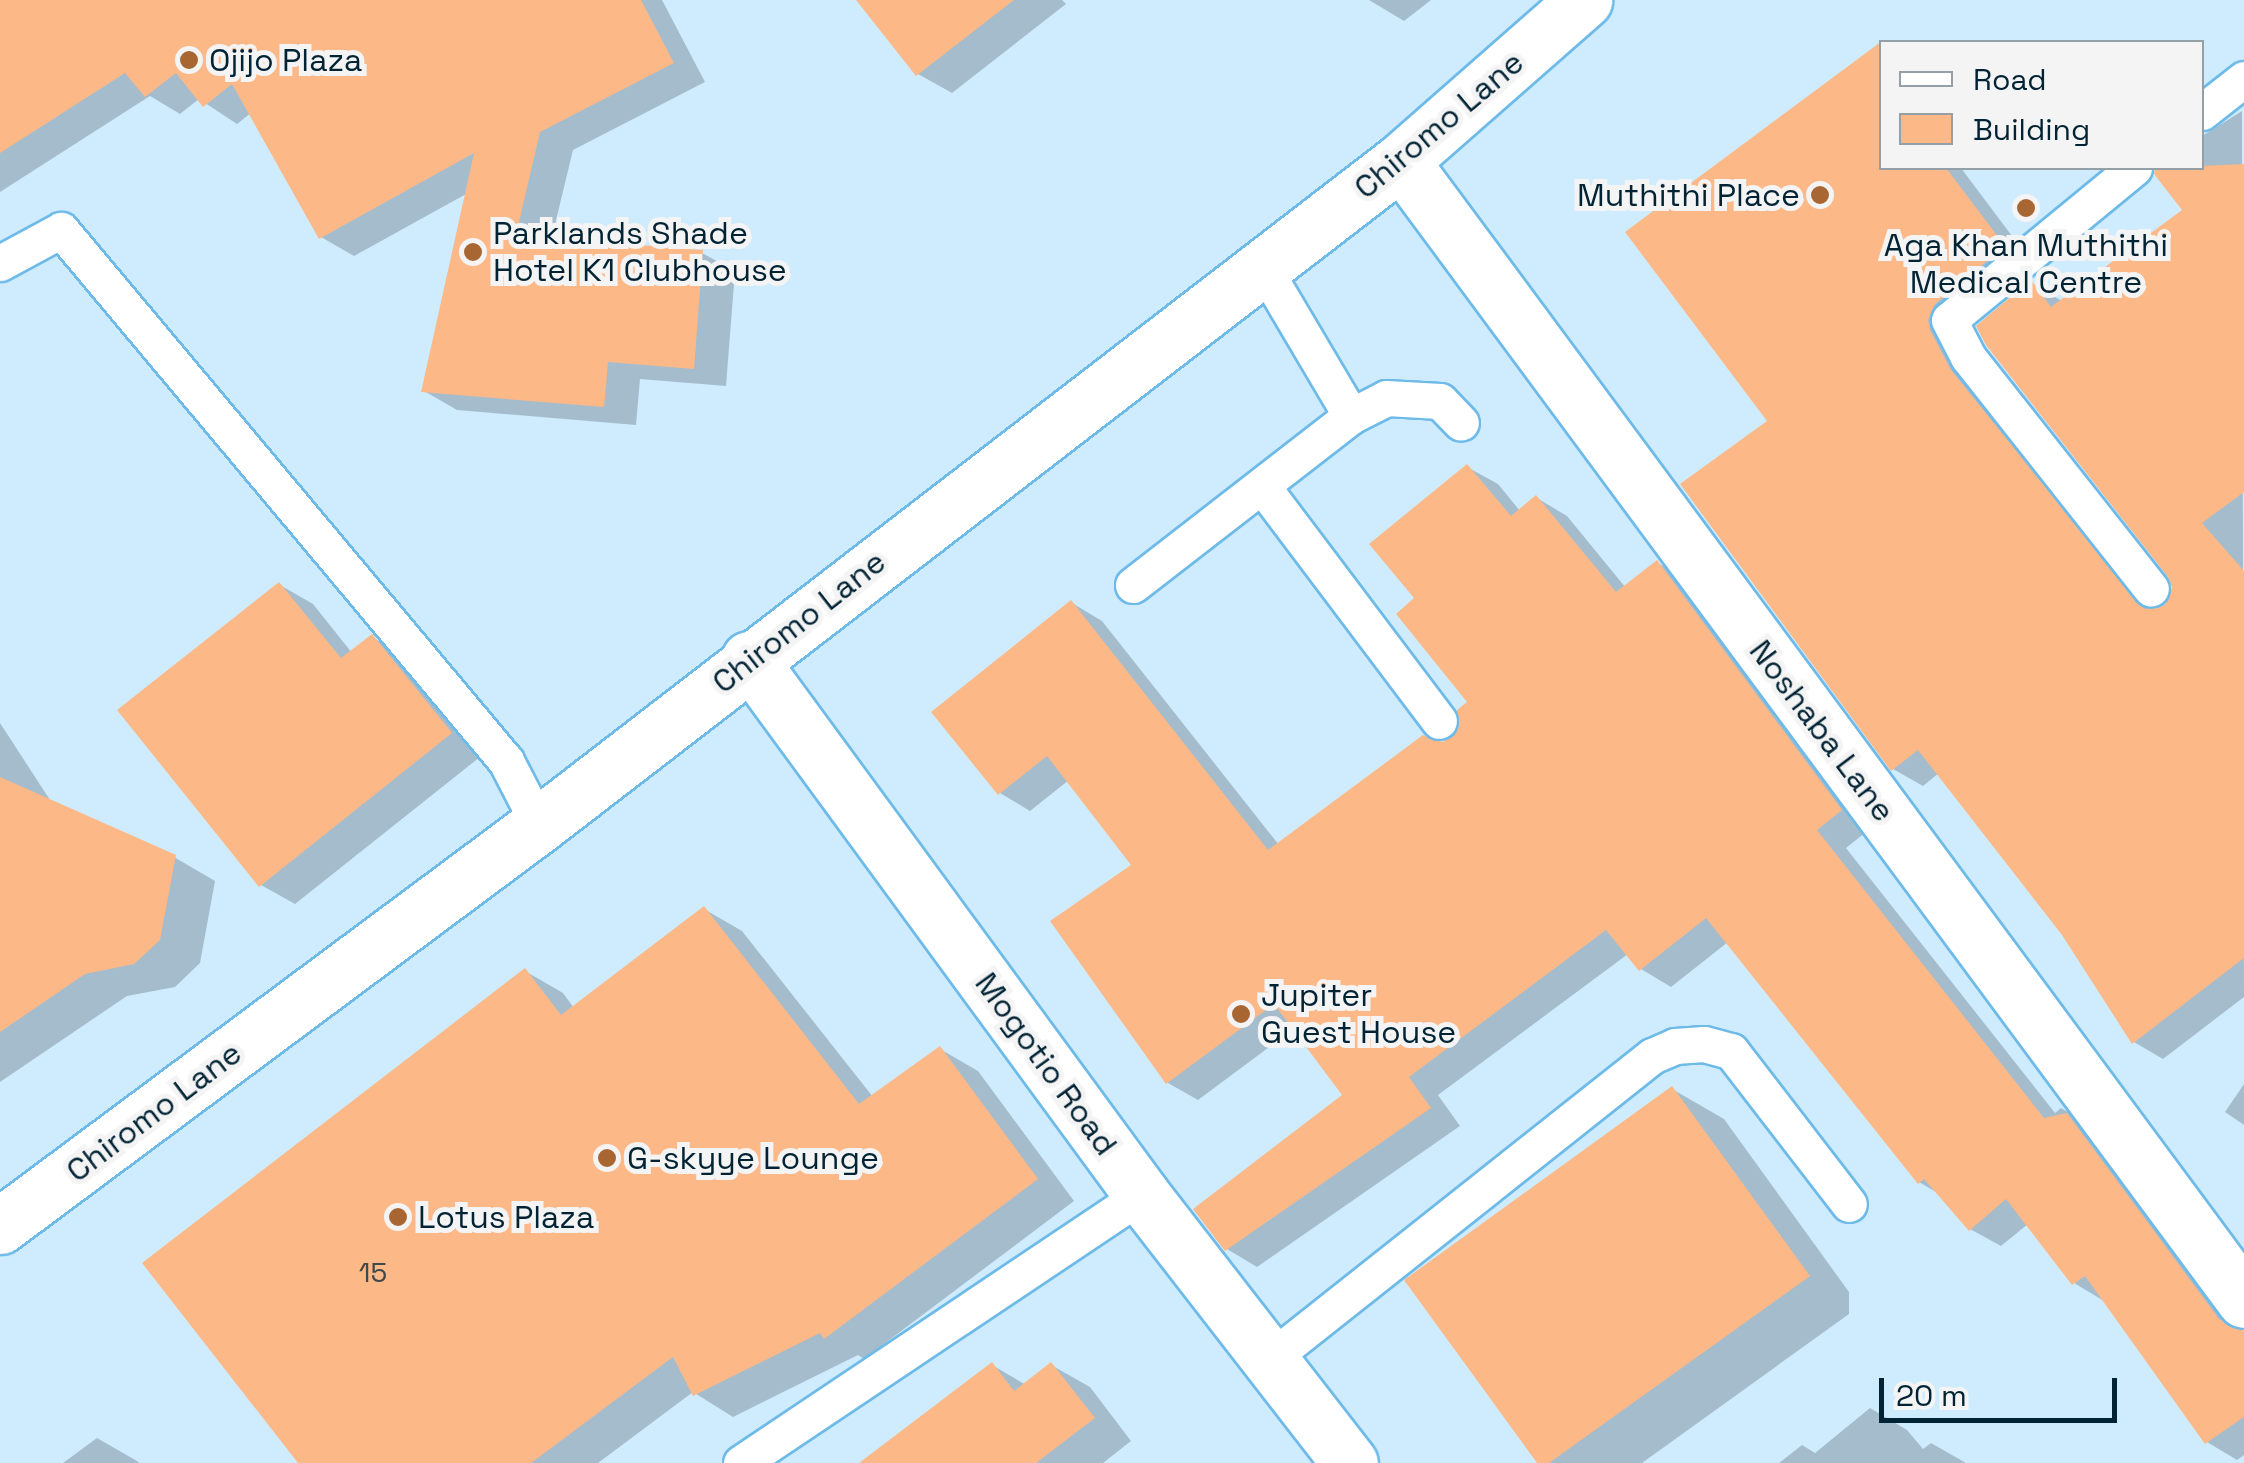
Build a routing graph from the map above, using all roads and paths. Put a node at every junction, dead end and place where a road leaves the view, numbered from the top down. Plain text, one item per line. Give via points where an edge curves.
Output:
1 (1584, 0) edge
2 (2244, 79) edge
3 (2204, 110) edge
4 (1401, 161) junction
5 (2132, 170) edge
6 (0, 263) edge
7 (1263, 267) junction
8 (1351, 416) junction
9 (1461, 423) dead end
10 (1262, 486) junction
11 (1133, 585) dead end
12 (2151, 589) dead end
13 (748, 659) junction
14 (1438, 721) dead end
15 (539, 824) junction
16 (1142, 1195) junction
17 (1849, 1204) dead end
18 (0, 1226) edge
19 (2244, 1300) edge
20 (1271, 1358) junction
21 (741, 1463) edge
22 (1350, 1463) edge

1 - 4 street, Chiromo Lane
2 - 3 lane
4 - 7 street, Chiromo Lane
4 - 19 street, Noshaba Lane
5 - 12 lane via 1949,320 1968,357
6 - 15 lane via 60,230 506,760
7 - 8 lane
7 - 13 street, Chiromo Lane
8 - 9 lane via 1386,398 1440,402
8 - 10 lane
10 - 11 lane
10 - 14 lane
13 - 15 street, Chiromo Lane
13 - 16 street, Mogotio Road
15 - 18 street, Chiromo Lane
16 - 20 street, Mogotio Road
16 - 21 lane
17 - 20 lane via 1732,1051 1675,1046 1652,1056
20 - 22 street, Mogotio Road

